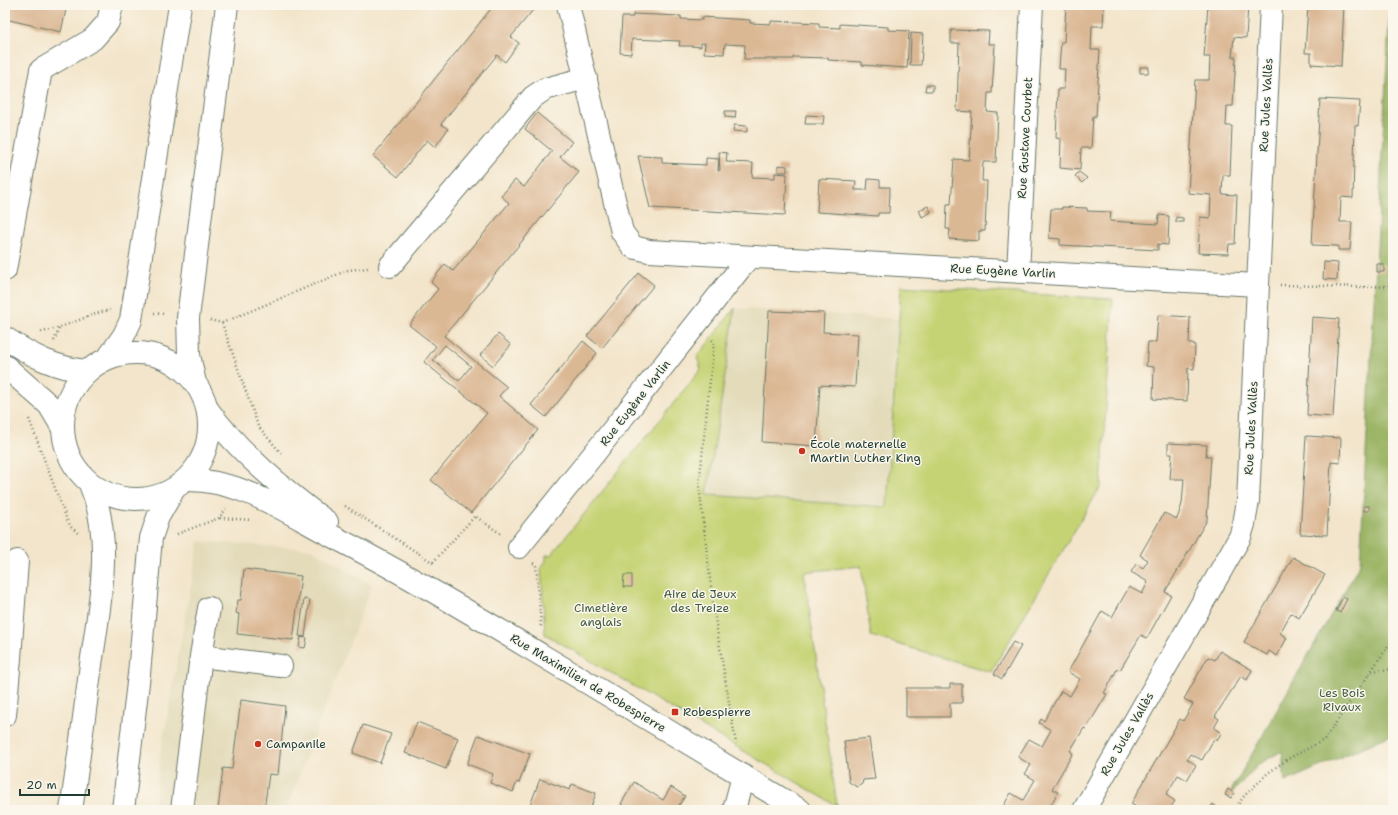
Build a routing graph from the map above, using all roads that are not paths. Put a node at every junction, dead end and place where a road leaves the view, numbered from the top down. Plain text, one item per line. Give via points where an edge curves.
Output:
1 (112, 5) edge
2 (180, 5) edge
3 (227, 5) edge
4 (568, 5) edge
5 (1032, 5) edge
6 (1271, 5) edge
7 (586, 78) junction
8 (749, 257) junction
9 (390, 266) road end
10 (5, 270) edge
11 (1018, 272) junction
12 (1257, 285) junction
13 (5, 338) edge
14 (108, 358) junction
15 (5, 366) edge
16 (87, 371) junction
17 (195, 383) junction
18 (208, 410) junction
19 (62, 427) junction
20 (90, 484) junction
21 (180, 485) junction
22 (519, 547) road end
23 (376, 558) junction
24 (16, 561) dead end
25 (209, 608) dead end
26 (201, 656) junction
27 (7, 658) edge
28 (281, 666) dead end
29 (5, 716) edge
30 (735, 771) junction
31 (71, 810) edge
32 (123, 810) edge
33 (182, 810) edge
34 (734, 810) edge
35 (800, 810) edge
36 (1084, 810) edge

1 - 10 main road via 108,22 93,40 41,70
2 - 14 main road via 133,310 124,335
3 - 17 main road via 188,318 189,355
4 - 7 main road, Rue Eugène Varlin
5 - 11 main road, Rue Gustave Courbet
6 - 12 main road, Rue Jules Vallès
7 - 8 main road, Rue Eugène Varlin via 619,223 626,240 633,247 649,251
7 - 9 main road via 545,89 533,97
8 - 11 main road, Rue Eugène Varlin
8 - 22 main road, Rue Eugène Varlin
11 - 12 main road, Rue Eugène Varlin
12 - 36 main road, Rue Jules Vallès via 1248,501 1240,537
13 - 16 main road via 56,366
14 - 16 main road
14 - 17 main road via 131,353 156,356 178,366
15 - 19 main road via 49,405
16 - 19 main road via 69,397
17 - 18 main road
18 - 21 main road via 209,433 206,448 200,462
18 - 23 main road, Rue Maximilien de Robespierre via 228,436 278,481
19 - 20 main road via 64,443 70,458 78,472
20 - 21 main road via 104,493 127,500 151,498
20 - 31 main road via 100,510 103,558 96,633
21 - 23 main road, Rue Maximilien de Robespierre via 209,481 234,487
21 - 32 main road via 158,517 152,538
23 - 30 main road, Rue Maximilien de Robespierre
24 - 27 main road
25 - 26 main road
26 - 28 main road
26 - 33 main road
27 - 29 main road
30 - 34 main road
30 - 35 main road, Rue Maximilien de Robespierre

